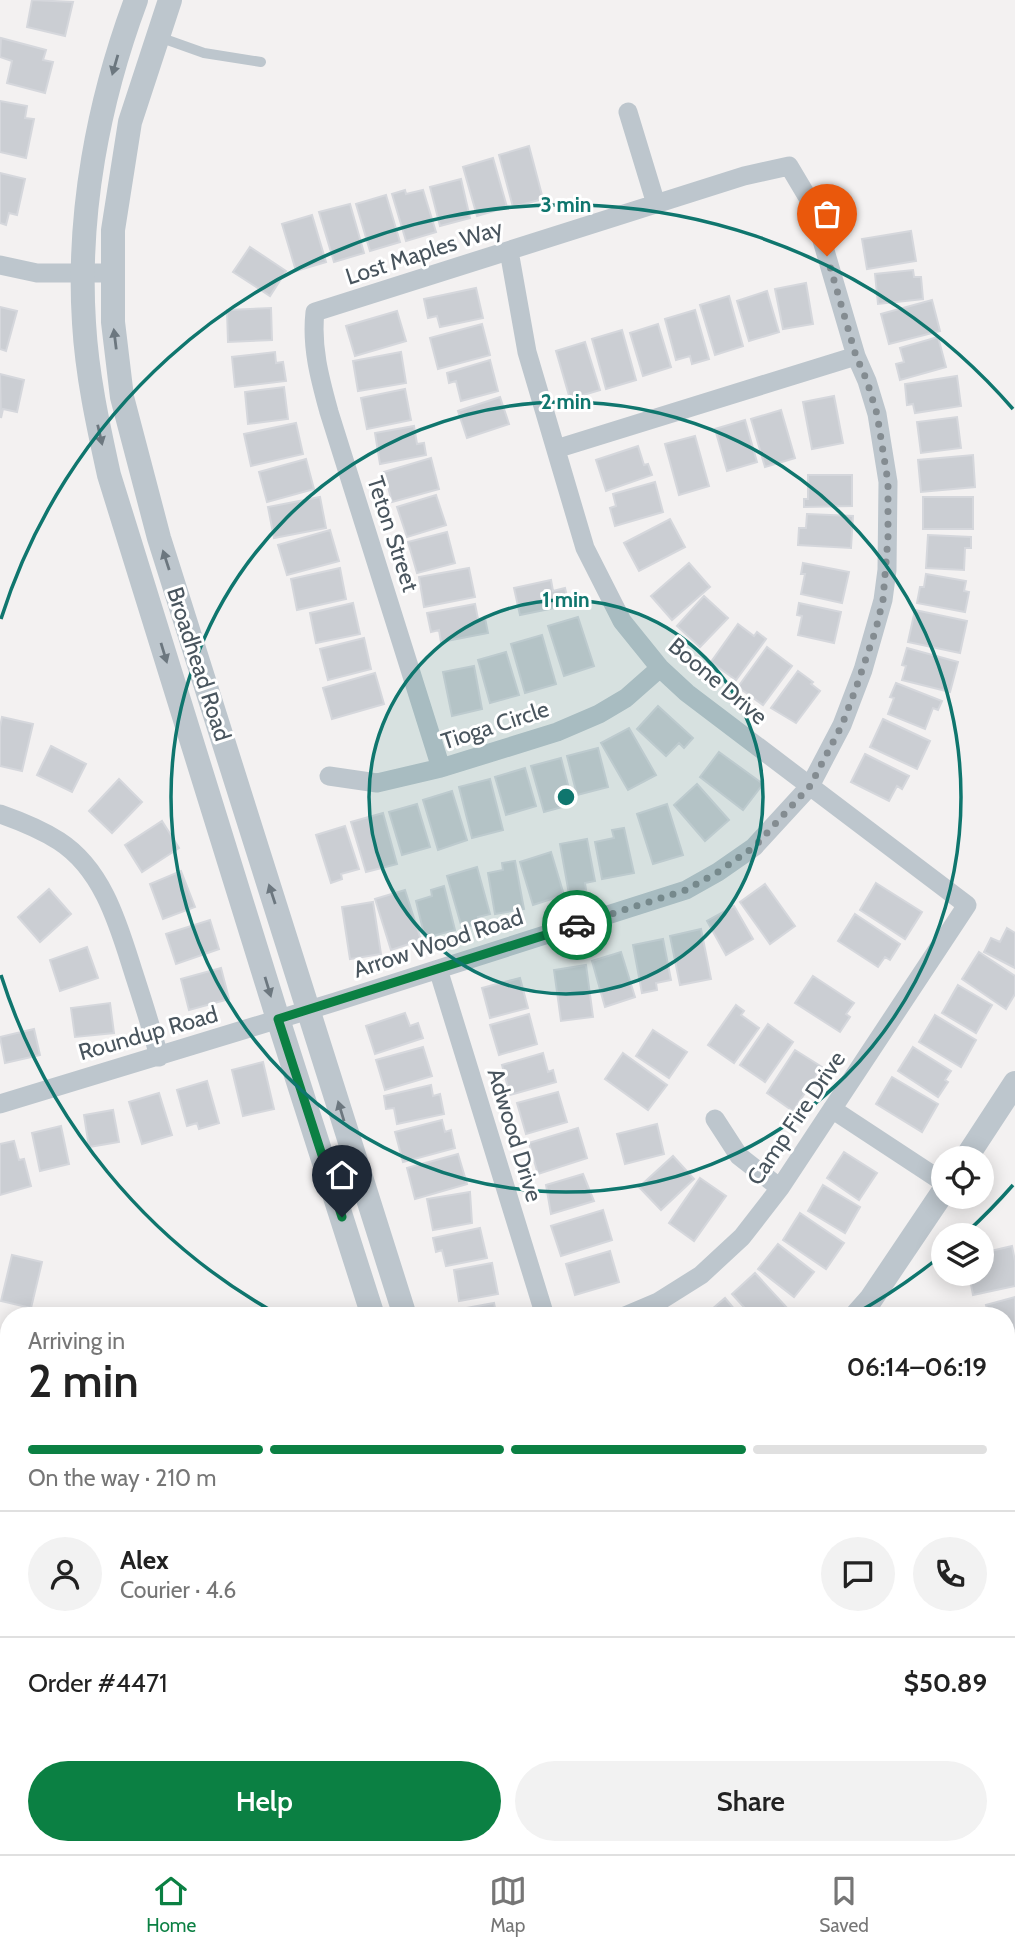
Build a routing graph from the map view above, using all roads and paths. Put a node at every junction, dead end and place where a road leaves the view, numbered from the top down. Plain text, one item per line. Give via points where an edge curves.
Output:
1 (136, 0) edge
2 (170, 0) edge
3 (126, 27) junction
4 (159, 37) junction
5 (261, 62) dead end
6 (628, 112) dead end
7 (789, 166) joint
8 (656, 204) junction
9 (509, 251) junction
10 (0, 265) edge
11 (83, 273) junction
12 (113, 274) junction
13 (315, 312) joint
14 (856, 356) junction
15 (556, 449) junction
16 (660, 668) junction
17 (441, 768) junction
18 (329, 776) dead end
19 (810, 786) junction
20 (0, 814) edge
21 (967, 905) joint
22 (438, 969) junction
23 (309, 1010) junction
24 (278, 1019) junction
25 (159, 1057) junction
26 (1015, 1083) edge
27 (0, 1104) edge
28 (832, 1109) junction
29 (715, 1119) dead end
30 (974, 1146) edge
31 (931, 1174) edge
32 (780, 1188) junction
33 (932, 1209) edge
34 (370, 1307) edge
35 (402, 1307) edge
36 (542, 1307) edge
37 (646, 1307) edge
38 (864, 1307) edge

1 - 3 street, Broadhead Road
2 - 4 street, Broadhead Road
3 - 4 street
3 -> 11 street, Broadhead Road via 101,115 84,227
4 - 5 lane via 204,53
4 - 12 street, Broadhead Road via 130,122 113,230
6 - 8 street
7 - 8 street, Lost Maples Way
7 - 14 street, Arrow Wood Road via 811,203
8 - 9 street, Lost Maples Way
9 - 13 street, Lost Maples Way
9 - 15 street, Boone Drive via 527,352
10 - 11 street via 37,273
11 - 12 street
11 -> 24 street, Broadhead Road via 93,403 109,475
23 -> 12 street, Broadhead Road via 139,466 122,397
13 - 17 street, Teton Street via 316,362 329,412
14 - 15 street
14 - 19 street, Arrow Wood Road via 884,447 887,570 863,670 842,725
15 - 16 street, Boone Drive via 596,571 622,621
16 - 17 street, Tioga Circle via 599,714
16 - 19 street, Boone Drive
17 - 18 street, Tioga Circle via 377,783
19 - 21 street, Boone Drive
19 - 22 street, Arrow Wood Road via 754,847 686,890
20 - 25 street via 60,842 101,888 117,919
21 - 28 street, Camp Fire Drive
22 - 23 street, Arrow Wood Road
22 - 36 street, Adwood Drive
23 - 24 street, Roundup Road
35 -> 23 street, Broadhead Road
24 - 25 street, Roundup Road
24 - 34 street, Broadhead Road
25 - 27 street, Roundup Road
26 - 30 street
28 - 31 street
28 - 32 street, Camp Fire Drive
29 - 32 street via 739,1156
32 - 37 street, Camp Fire Drive via 742,1237 701,1275
33 - 38 street

